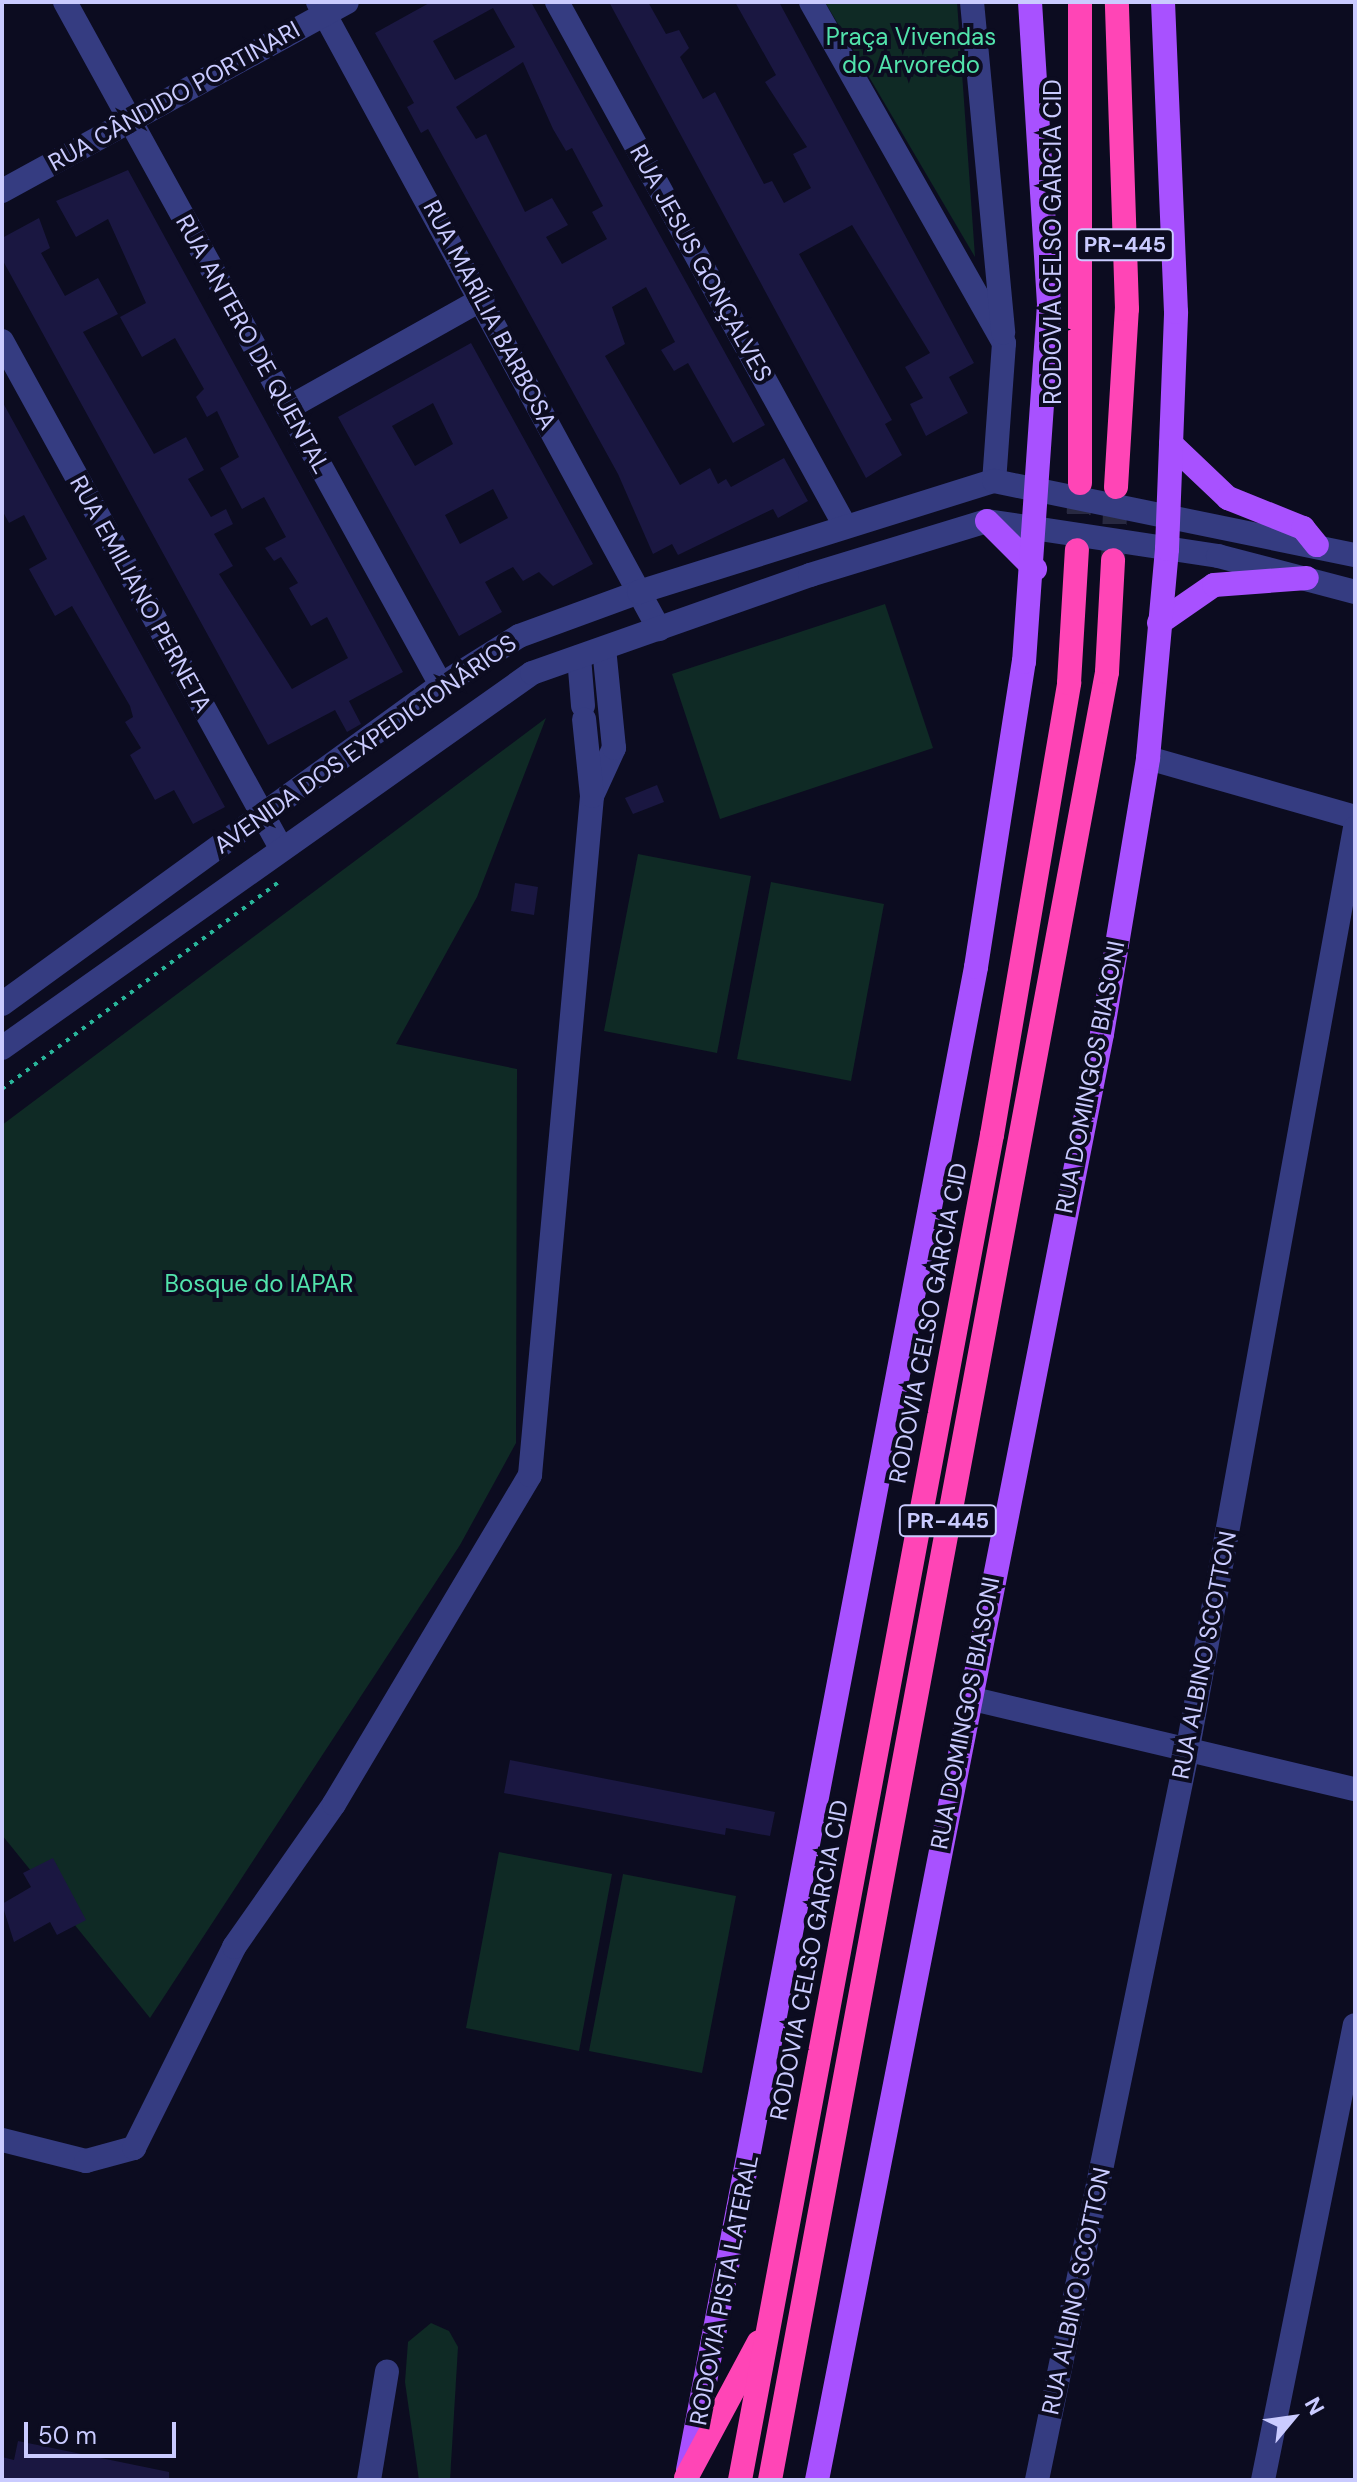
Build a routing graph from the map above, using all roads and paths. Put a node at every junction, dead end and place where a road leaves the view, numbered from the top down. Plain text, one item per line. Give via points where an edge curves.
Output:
1 (65, 2) edge
2 (347, 2) edge
3 (557, 2) edge
4 (811, 2) edge
5 (972, 2) edge
6 (1030, 2) edge
7 (1080, 2) edge
8 (1117, 2) edge
9 (1163, 2) edge
10 (322, 8) edge
11 (129, 121) junction
12 (2, 191) edge
13 (482, 299) junction
14 (2, 341) edge
15 (1004, 343) junction
16 (288, 408) junction
17 (1171, 444) junction
18 (994, 481) junction
19 (1080, 483) tunnel mouth
20 (1116, 487) tunnel mouth
21 (1039, 489) junction
22 (1169, 513) junction
23 (987, 521) junction
24 (844, 524) junction
25 (1036, 528) junction
26 (1317, 545) junction
27 (1167, 549) junction
28 (1077, 550) tunnel mouth
29 (1355, 555) edge
30 (1113, 560) tunnel mouth
31 (1035, 569) junction
32 (1307, 578) junction
33 (639, 592) junction
34 (1355, 592) edge
35 (1159, 623) junction
36 (659, 629) junction
37 (604, 648) junction
38 (579, 657) junction
39 (1024, 662) joint
40 (441, 685) junction
41 (1148, 758) junction
42 (592, 796) junction
43 (260, 811) junction
44 (1355, 817) edge
45 (1355, 828) edge
46 (281, 848) junction
47 (281, 880) dead end
48 (2, 1004) edge
49 (2, 1048) edge
50 (2, 1089) edge
51 (969, 1698) junction
52 (1187, 1753) junction
53 (1355, 1789) edge
54 (1355, 2025) edge
55 (2, 2140) edge
56 (771, 2319) junction
57 (387, 2371) dead end
58 (370, 2478) edge
59 (686, 2479) edge
60 (740, 2480) edge
61 (770, 2480) edge
62 (817, 2480) edge
63 (1037, 2480) edge
64 (1263, 2480) edge

1 - 11 street, RUA ANTERO DE QUENTAL
2 - 10 street, RUA CÂNDIDO PORTINARI
3 - 24 street, RUA JESUS GONÇALVES
4 - 15 street
5 - 15 street
6 - 21 main road, RODOVIA CELSO GARCIA CID / PR-445 via 1048,255
7 - 19 highway, RODOVIA CELSO GARCIA CID / PR-445
8 - 20 highway, PR-445 via 1127,309
9 - 17 main road via 1176,312
10 - 11 street, RUA CÂNDIDO PORTINARI
10 - 13 street, RUA MARÍLIA BARBOSA
11 - 12 street, RUA CÂNDIDO PORTINARI
11 - 16 street, RUA ANTERO DE QUENTAL
13 - 16 street
13 - 33 street, RUA MARÍLIA BARBOSA
14 - 43 street, RUA EMILIANO PERNETA
15 - 18 street
16 - 40 street, RUA ANTERO DE QUENTAL
17 - 22 main road
17 - 26 main road via 1228,498 1303,528
18 - 21 street, AVENIDA DOS EXPEDICIONÁRIOS
18 - 24 street, AVENIDA DOS EXPEDICIONÁRIOS
21 - 22 street, AVENIDA DOS EXPEDICIONÁRIOS
21 - 25 main road, RODOVIA CELSO GARCIA CID / PR-445
22 - 26 street, AVENIDA DOS EXPEDICIONÁRIOS
22 - 27 main road
23 - 25 street, AVENIDA DOS EXPEDICIONÁRIOS
23 - 31 main road
23 - 36 street, AVENIDA DOS EXPEDICIONÁRIOS
24 - 33 street, AVENIDA DOS EXPEDICIONÁRIOS
25 - 27 street, AVENIDA DOS EXPEDICIONÁRIOS
25 - 31 main road, RODOVIA CELSO GARCIA CID / PR-445
26 - 29 street, AVENIDA DOS EXPEDICIONÁRIOS
26 - 32 street
27 - 32 street, AVENIDA DOS EXPEDICIONÁRIOS
27 - 35 main road
28 - 56 highway, RODOVIA CELSO GARCIA CID / PR-445 via 1069,683 992,1135
30 - 61 highway, PR-445 via 1107,672
31 - 39 main road, RODOVIA CELSO GARCIA CID / PR-445
32 - 34 street, AVENIDA DOS EXPEDICIONÁRIOS
32 - 35 main road via 1226,582 1196,593
33 - 36 street, RUA MARÍLIA BARBOSA
33 - 40 street, AVENIDA DOS EXPEDICIONÁRIOS via 519,636
35 - 41 main road
36 - 37 street, AVENIDA DOS EXPEDICIONÁRIOS
37 - 38 street, AVENIDA DOS EXPEDICIONÁRIOS
37 - 42 street via 614,748
38 - 42 street
38 - 46 street, AVENIDA DOS EXPEDICIONÁRIOS via 532,673
39 - 59 main road, RODOVIA PISTA LATERAL / PR-445 via 976,967
40 - 43 street, AVENIDA DOS EXPEDICIONÁRIOS
41 - 44 street
41 - 51 main road, RUA DOMINGOS BIASONI via 1102,1034
42 - 55 street via 530,1475 334,1804 234,1947 134,2148 86,2161
43 - 46 street, RUA EMILIANO PERNETA
43 - 48 street, AVENIDA DOS EXPEDICIONÁRIOS
45 - 52 street, RUA ALBINO SCOTTON
46 - 49 street, AVENIDA DOS EXPEDICIONÁRIOS
47 - 50 path
51 - 52 street
51 - 62 main road, RUA DOMINGOS BIASONI
52 - 53 street
52 - 63 street, RUA ALBINO SCOTTON
54 - 64 street
56 - 59 highway
56 - 60 highway, RODOVIA CELSO GARCIA CID / PR-445
57 - 58 street

